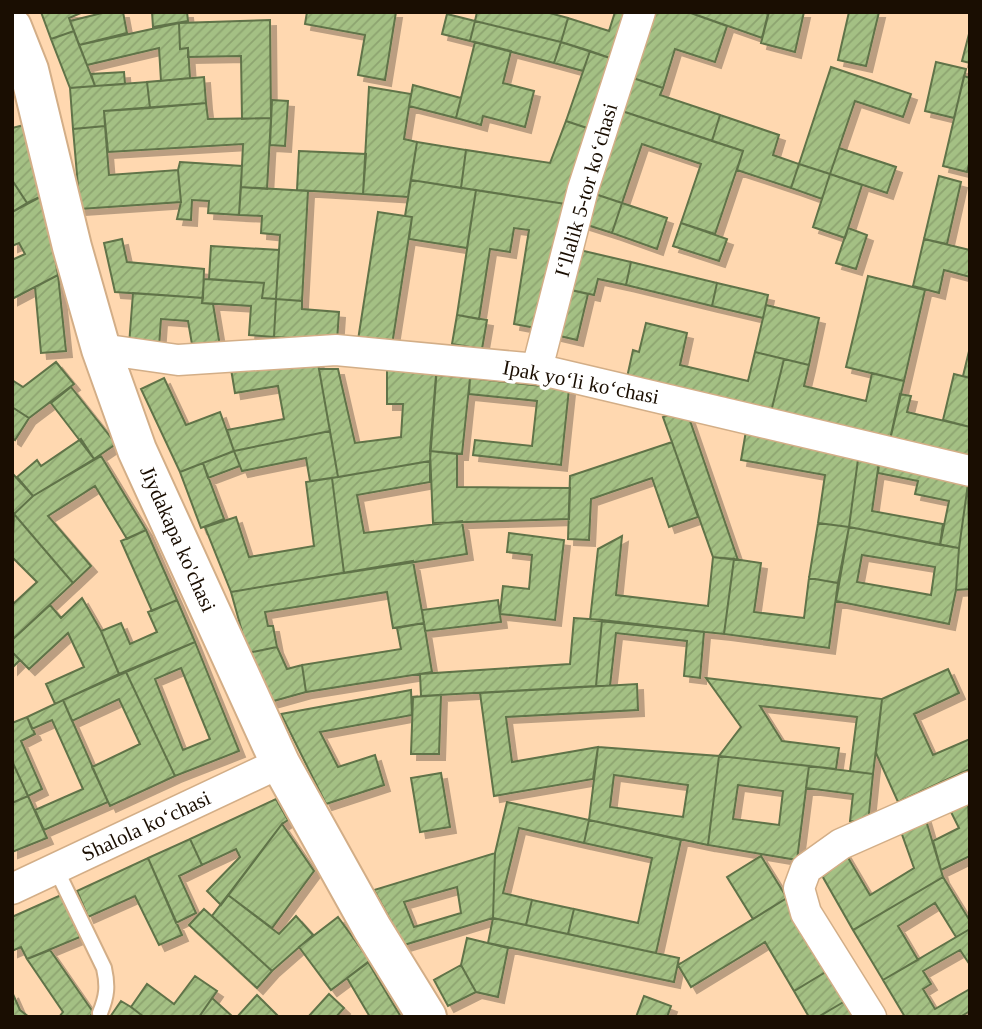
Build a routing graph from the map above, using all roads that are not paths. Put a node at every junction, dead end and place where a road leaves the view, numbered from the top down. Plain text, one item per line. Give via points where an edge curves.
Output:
1 (640, 12) edge
2 (12, 27) edge
3 (101, 349) junction
4 (537, 369) junction
5 (970, 471) edge
6 (280, 763) junction
7 (970, 787) edge
8 (56, 869) junction
9 (12, 889) edge
10 (100, 1013) dead end
11 (426, 1017) edge
12 (871, 1017) edge

1 - 4 street, Iʻllalik 5-tor koʻchasi via 583,189
2 - 3 street, Jiydakapa ko'chasi via 29,70
3 - 4 street, Ipak yoʻli koʻchasi via 178,360 336,349
3 - 6 street, Jiydakapa ko'chasi via 137,450
4 - 5 street, Ipak yoʻli koʻchasi
6 - 8 street, Shalola koʻchasi
6 - 11 street, Jiydakapa ko'chasi
7 - 12 street via 841,844 806,869 799,888 806,913
8 - 9 street, Shalola koʻchasi
8 - 10 lane via 104,968 107,996

